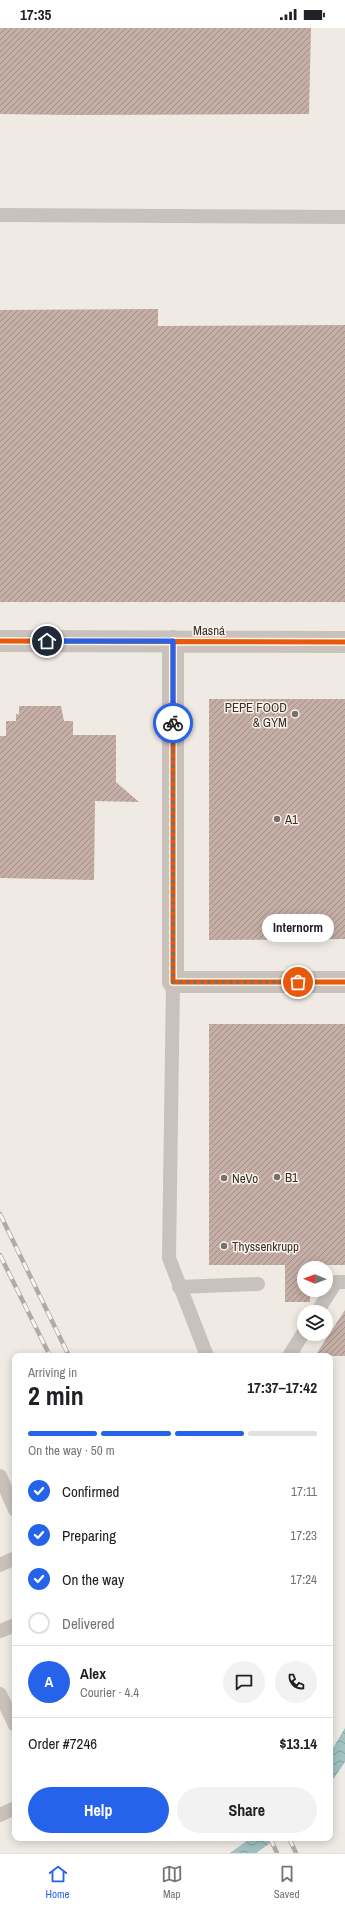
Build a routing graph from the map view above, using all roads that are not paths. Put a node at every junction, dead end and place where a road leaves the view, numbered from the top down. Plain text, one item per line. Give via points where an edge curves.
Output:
1 (0, 215) edge
2 (345, 217) edge
3 (0, 641) edge
4 (173, 641) junction
5 (345, 642) edge
6 (173, 982) junction
7 (345, 982) edge
8 (345, 1282) edge
9 (258, 1284) dead end
10 (179, 1287) junction
11 (321, 1305) edge
12 (298, 1341) edge
13 (206, 1353) edge
14 (291, 1353) edge
15 (0, 1476) edge
16 (12, 1503) edge
17 (12, 1559) edge
18 (0, 1564) edge
19 (12, 1625) edge
20 (0, 1631) edge
21 (0, 1694) edge
22 (12, 1719) edge
23 (12, 1809) edge
24 (0, 1815) edge

1 - 2 lane
3 - 4 street, Masná
4 - 5 street, Masná
4 - 6 street
6 - 7 street
6 - 10 lane via 169,1258
8 - 11 lane via 336,1282
9 - 10 lane
10 - 13 lane
12 - 14 lane
15 - 16 lane
17 - 18 lane
19 - 20 lane
21 - 22 lane
23 - 24 lane

